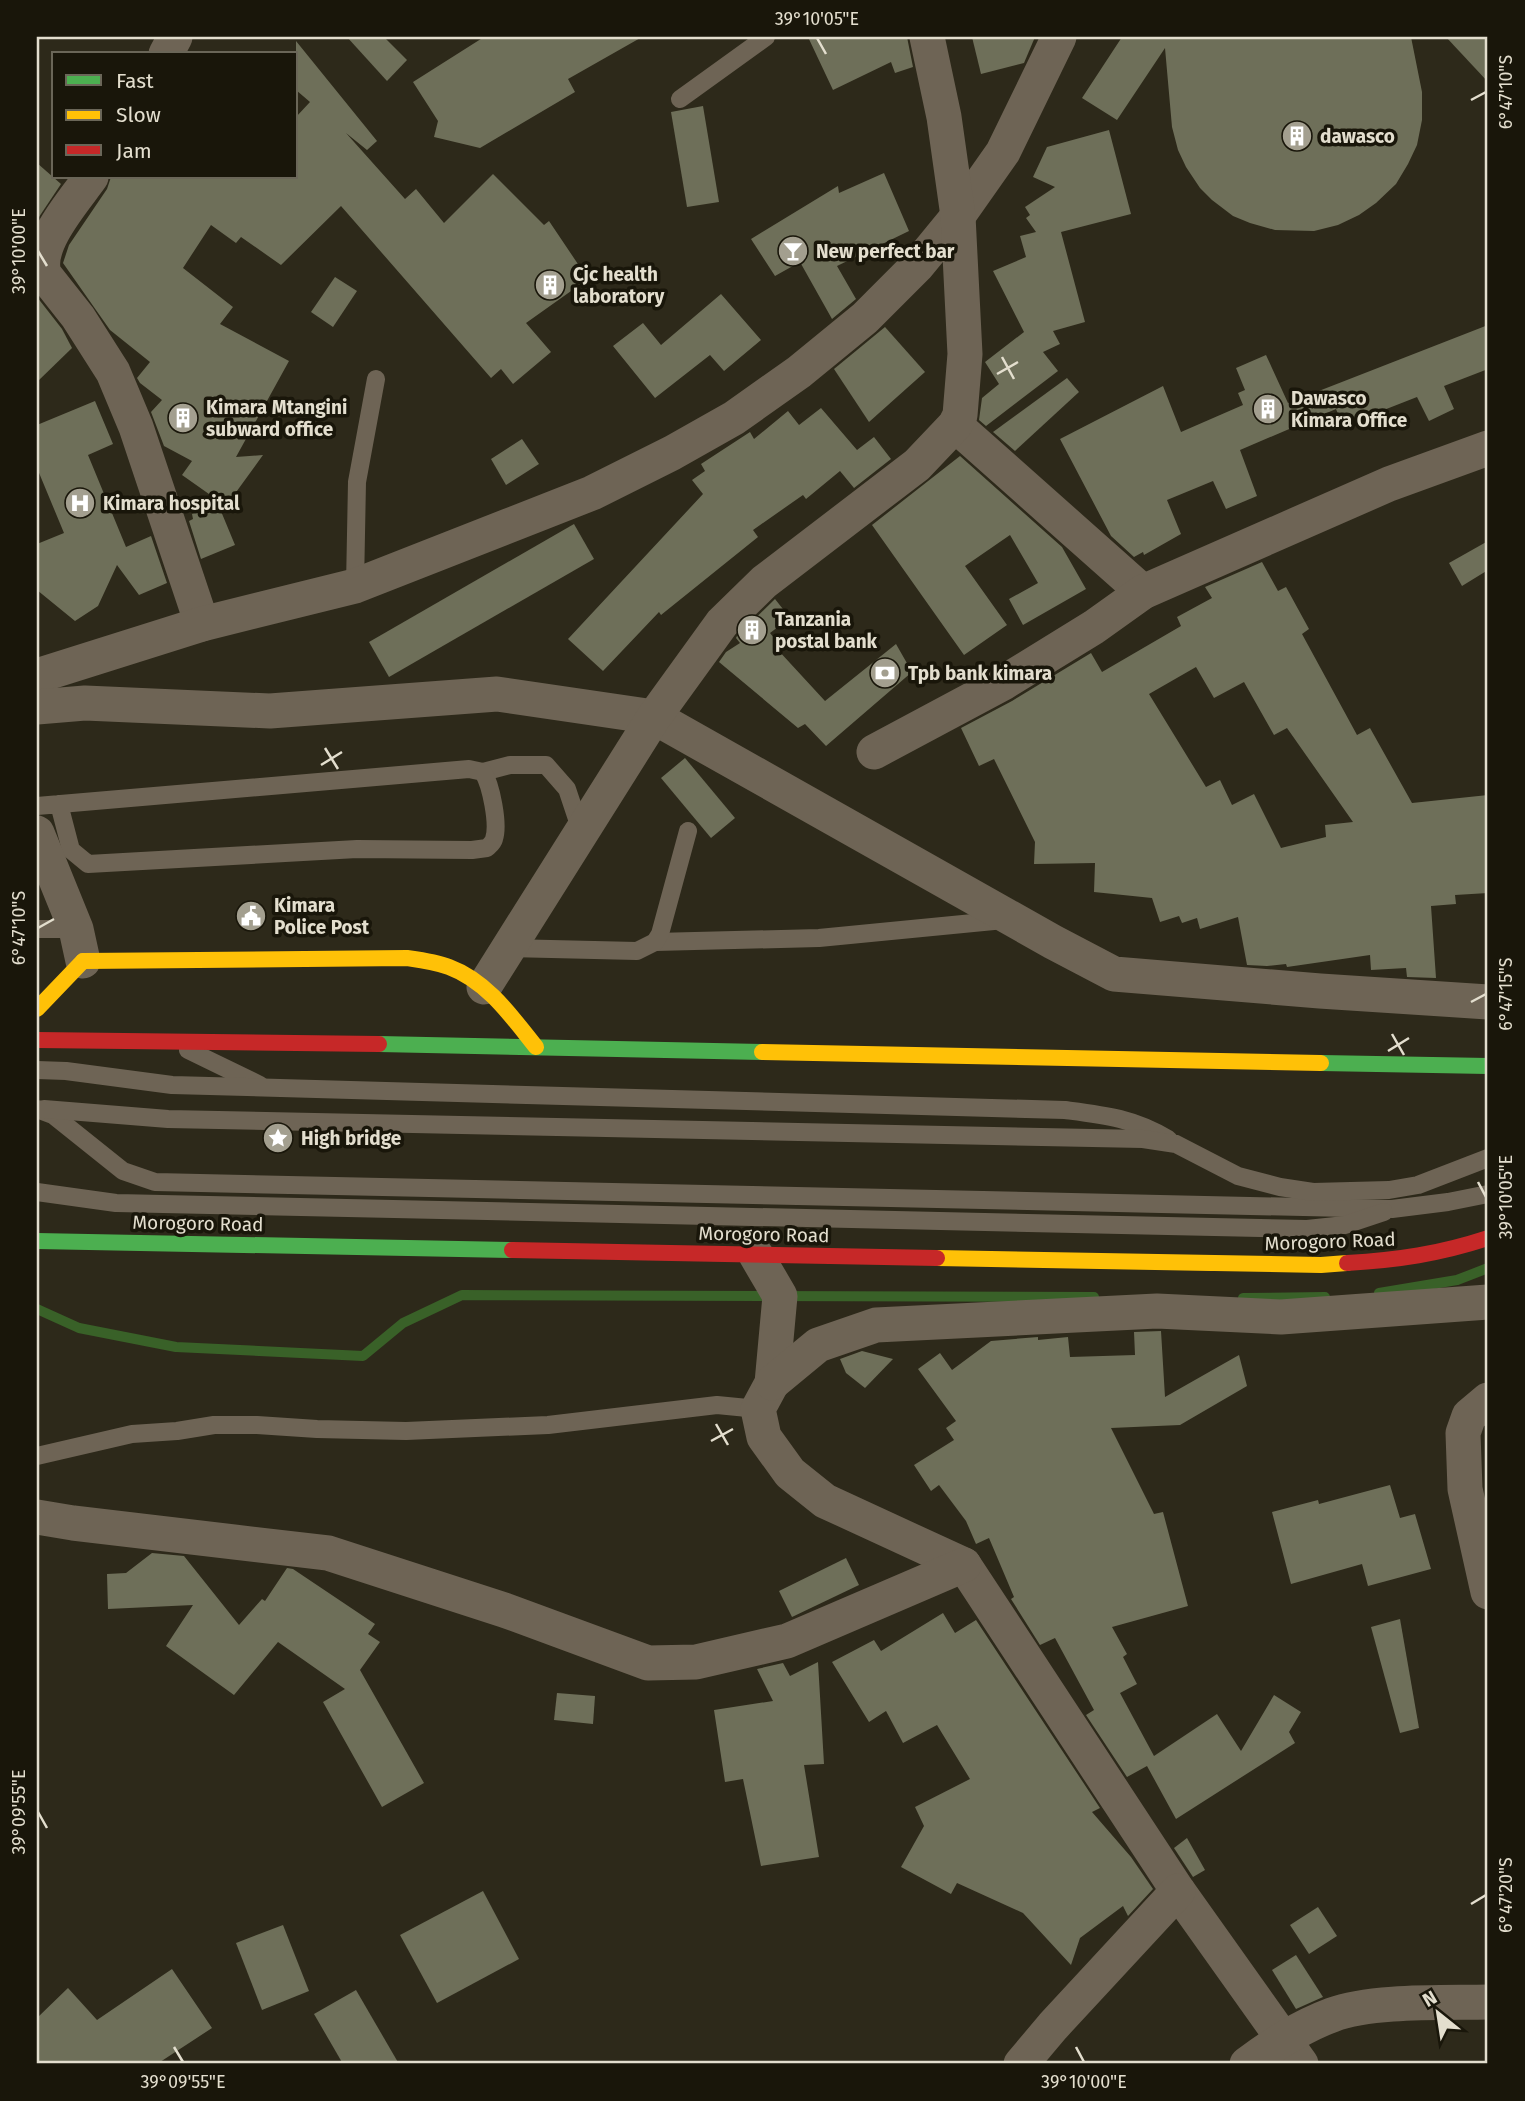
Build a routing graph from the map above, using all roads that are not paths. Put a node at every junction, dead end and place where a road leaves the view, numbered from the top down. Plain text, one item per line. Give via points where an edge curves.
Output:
1 (765, 37) edge
2 (927, 37) edge
3 (1059, 37) edge
4 (680, 99) dead end
5 (90, 178) edge
6 (958, 216) junction
7 (376, 379) dead end
8 (955, 425) junction
9 (1488, 448) edge
10 (355, 586) junction
11 (1143, 592) junction
12 (202, 624) junction
13 (37, 676) edge
14 (37, 707) edge
15 (654, 717) junction
16 (874, 752) dead end
17 (483, 772) junction
18 (59, 804) junction
19 (37, 806) edge
20 (581, 831) junction
21 (688, 831) dead end
22 (37, 833) edge
23 (1012, 919) junction
24 (37, 929) edge
25 (655, 943) junction
26 (79, 945) junction
27 (508, 948) junction
28 (484, 987) junction
29 (1488, 1002) edge
30 (37, 1009) edge
31 (37, 1040) edge
32 (166, 1040) junction
33 (536, 1046) junction
34 (1488, 1066) edge
35 (37, 1070) edge
36 (268, 1089) junction
37 (37, 1109) edge
38 (1176, 1144) junction
39 (1488, 1158) edge
40 (1453, 1173) junction
41 (37, 1192) edge
42 (1488, 1194) edge
43 (1392, 1209) junction
44 (1488, 1238) edge
45 (37, 1241) edge
46 (756, 1255) junction
47 (1488, 1301) edge
48 (765, 1396) junction
49 (1488, 1400) edge
50 (37, 1456) edge
51 (37, 1517) edge
52 (964, 1565) junction
53 (1488, 1592) edge
54 (1178, 1891) junction
55 (1488, 2002) edge
56 (1292, 2051) edge
57 (1020, 2064) edge
58 (1247, 2064) edge

1 - 4 lane
2 - 6 street
3 - 6 street via 1003,152
5 - 12 street via 51,236 42,268 118,384
6 - 8 street via 965,354 960,415
6 - 10 street via 865,318 734,418 592,494
7 - 10 lane via 357,482
8 - 11 street
8 - 15 street via 917,465 764,582 722,623
9 - 11 street via 1389,484
10 - 12 street
11 - 16 street via 1014,676
12 - 13 street
14 - 15 street via 85,703 270,711 497,694
15 - 20 street
15 - 23 street
17 - 18 lane via 469,769
17 - 18 lane via 494,806 494,839 487,848 472,850 357,849 88,864 71,850
17 - 20 lane via 510,765 546,765 567,789
18 - 19 lane
20 - 27 street
21 - 25 lane
22 - 26 street
23 - 25 lane via 819,938
23 - 29 street via 1114,974
24 - 26 lane
25 - 27 lane via 637,951
26 - 28 main road via 407,958 454,969
26 - 30 main road
27 - 28 street
28 - 33 main road
31 - 32 main road, Morogoro Road
32 - 33 main road, Morogoro Road
32 - 36 lane, Morogoro Road
33 - 34 main road, Morogoro Road
35 - 36 lane, Morogoro Road via 172,1085
36 - 38 lane, Morogoro Road via 1065,1110 1115,1116
37 - 38 lane, Morogoro Road via 168,1119 1143,1139
37 - 43 lane, Morogoro Road via 53,1115 123,1171 155,1182
38 - 40 lane, Morogoro Road via 1238,1176 1313,1192 1389,1190
39 - 40 lane, Morogoro Road
40 - 43 lane, Morogoro Road
41 - 43 lane, Morogoro Road via 116,1203 1307,1229 1345,1225
42 - 43 lane, Morogoro Road
44 - 46 main road, Morogoro Road via 1401,1260 1321,1265
45 - 46 main road, Morogoro Road
46 - 48 street via 780,1296
47 - 48 street via 1281,1317 1157,1311 876,1325 818,1345
48 - 50 lane via 548,1424 406,1431 214,1425 132,1434
48 - 52 street via 764,1437 790,1473 825,1501
49 - 53 street via 1469,1416 1463,1433 1465,1489
51 - 52 street via 328,1553 648,1663 696,1662 787,1641
52 - 54 street
54 - 56 street
54 - 57 street
55 - 56 street via 1415,2003 1333,2014
56 - 58 street

